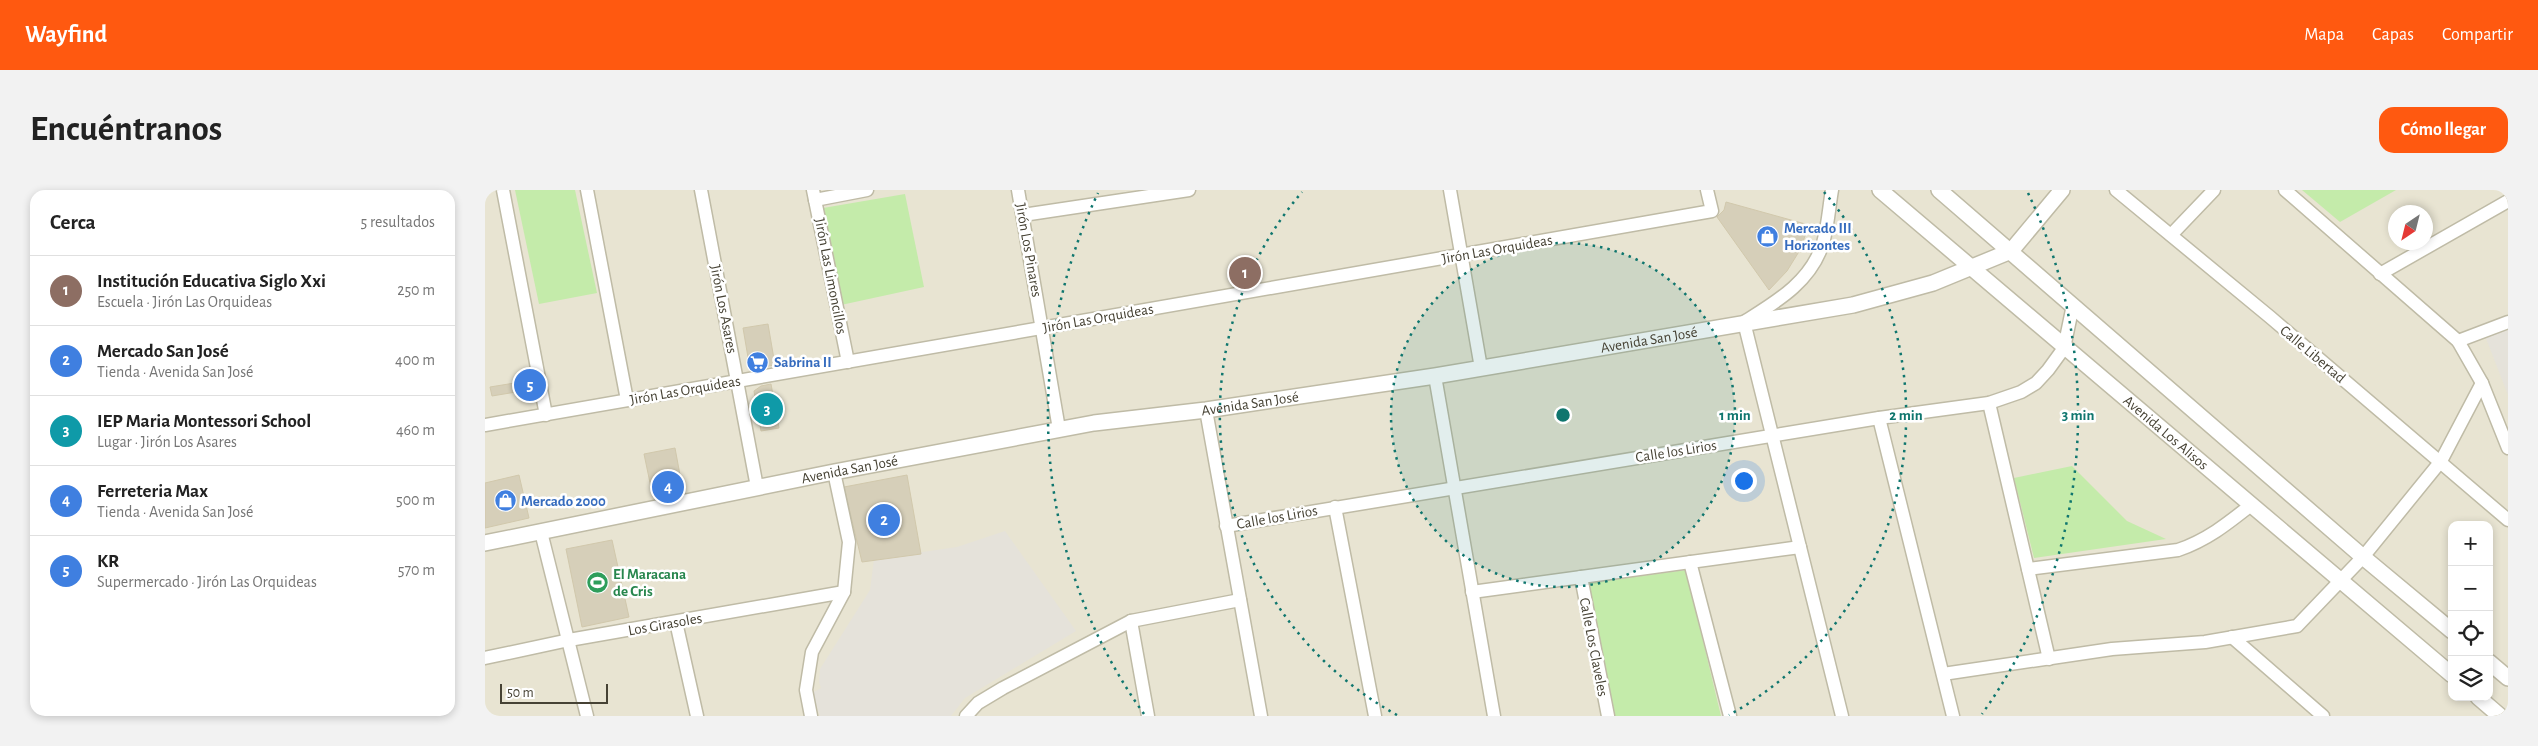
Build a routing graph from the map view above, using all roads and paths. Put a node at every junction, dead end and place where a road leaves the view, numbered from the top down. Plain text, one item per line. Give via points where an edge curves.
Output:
1 (503, 190) edge
2 (587, 190) edge
3 (701, 190) edge
4 (867, 190) edge
5 (1018, 190) edge
6 (1189, 190) edge
7 (1450, 190) edge
8 (1707, 190) edge
9 (1832, 190) edge
10 (1880, 190) edge
11 (1939, 190) edge
12 (2062, 190) edge
13 (2116, 190) edge
14 (2214, 190) edge
15 (2285, 190) edge
16 (1131, 194) edge
17 (814, 195) edge
18 (2508, 201) edge
19 (1023, 215) junction
20 (2171, 235) junction
21 (2011, 251) junction
22 (1461, 255) junction
23 (1970, 268) junction
24 (2380, 274) junction
25 (2073, 306) junction
26 (1744, 322) junction
27 (2508, 322) edge
28 (1042, 328) junction
29 (2458, 341) junction
30 (2064, 348) junction
31 (848, 362) junction
32 (1481, 368) junction
33 (1435, 376) junction
34 (738, 381) junction
35 (2482, 383) junction
36 (627, 400) junction
37 (1989, 403) junction
38 (1206, 410) junction
39 (546, 415) junction
40 (1879, 418) junction
41 (485, 425) edge
42 (1059, 429) junction
43 (1772, 435) junction
44 (2508, 448) edge
45 (2441, 461) junction
46 (834, 472) junction
47 (757, 487) junction
48 (1453, 487) junction
49 (2251, 505) junction
50 (1335, 507) junction
51 (2508, 520) edge
52 (1227, 526) junction
53 (541, 532) junction
54 (485, 543) edge
55 (1800, 547) junction
56 (2363, 557) junction
57 (1690, 562) junction
58 (2028, 569) junction
59 (1581, 577) junction
60 (2341, 581) junction
61 (845, 592) junction
62 (1472, 592) junction
63 (1240, 600) junction
64 (1131, 621) junction
65 (676, 622) junction
66 (2448, 628) edge
67 (2232, 637) junction
68 (569, 640) junction
69 (485, 658) edge
70 (2049, 658) junction
71 (2493, 665) edge
72 (2448, 672) edge
73 (1943, 674) junction
74 (2508, 678) edge
75 (2483, 701) edge
76 (2319, 715) edge
77 (587, 716) edge
78 (697, 716) edge
79 (811, 716) edge
80 (966, 716) edge
81 (1148, 716) edge
82 (1261, 716) edge
83 (1375, 716) edge
84 (1494, 716) edge
85 (1608, 716) edge
86 (1730, 716) edge
87 (1842, 716) edge
88 (1953, 716) edge
89 (2500, 716) edge

1 - 39 street
2 - 36 street
3 - 34 street, Jirón Los Asares
4 - 17 street
5 - 19 street, Jirón Los Pinares
6 - 16 street
7 - 22 street
8 - 22 street, Jirón Las Orquideas via 1712,211
9 - 26 street via 1823,243 1809,272 1785,296
10 - 23 street, Avenida Los Alisos
11 - 21 street
12 - 21 street
13 - 20 street, Calle Libertad
14 - 20 street
15 - 24 street
16 - 19 street
17 - 31 street, Jirón Las Limoncillos
18 - 24 street
19 - 28 street, Jirón Los Pinares
20 - 45 street, Calle Libertad
21 - 23 street, Avenida San José
21 - 25 street
22 - 28 street, Jirón Las Orquideas
22 - 32 street
23 - 26 street, Avenida San José via 1908,291 1853,305
23 - 30 street, Avenida Los Alisos
24 - 29 street
25 - 30 street, Calle los Lirios
25 - 56 street
26 - 32 street, Avenida San José
26 - 43 street
27 - 29 street
28 - 31 street, Jirón Las Orquideas
28 - 42 street, Jirón Los Pinares
29 - 35 street
30 - 37 street, Calle los Lirios via 2036,384
30 - 49 street, Avenida Los Alisos
31 - 34 street, Jirón Las Orquideas
32 - 33 street, Avenida San José
33 - 38 street, Avenida San José
33 - 48 street
34 - 36 street, Jirón Las Orquideas
34 - 47 street, Jirón Los Asares
35 - 44 street
35 - 45 street
36 - 39 street, Jirón Las Orquideas
37 - 40 street, Calle los Lirios
37 - 58 street
38 - 42 street, Avenida San José
38 - 52 street
39 - 41 street, Jirón Las Orquideas
40 - 43 street, Calle los Lirios
40 - 73 street
42 - 46 street, Avenida San José
43 - 48 street, Calle los Lirios
43 - 55 street
45 - 51 street, Calle Libertad
45 - 56 street
46 - 47 street, Avenida San José
46 - 61 street via 849,542
47 - 53 street, Avenida San José
48 - 50 street, Calle los Lirios
48 - 62 street
49 - 58 street via 2219,532 2178,550
49 - 60 street, Avenida Los Alisos
50 - 52 street, Calle los Lirios
50 - 83 street
52 - 63 street
53 - 54 street, Avenida San José
53 - 68 street
55 - 57 street
55 - 87 street
56 - 60 street
56 - 66 street
57 - 59 street
57 - 86 street
58 - 70 street
59 - 62 street
59 - 85 street, Calle Los Claveles
60 - 67 street via 2297,626
60 - 72 street, Avenida Los Alisos
61 - 65 street, Los Girasoles
61 - 79 street via 812,652 806,690
62 - 84 street
63 - 64 street
63 - 82 street
64 - 80 street via 1003,688 978,703
64 - 81 street
65 - 68 street, Los Girasoles
65 - 78 street
67 - 70 street
67 - 76 street
68 - 69 street, Los Girasoles
68 - 77 street
70 - 73 street
71 - 74 street
73 - 88 street
75 - 89 street

